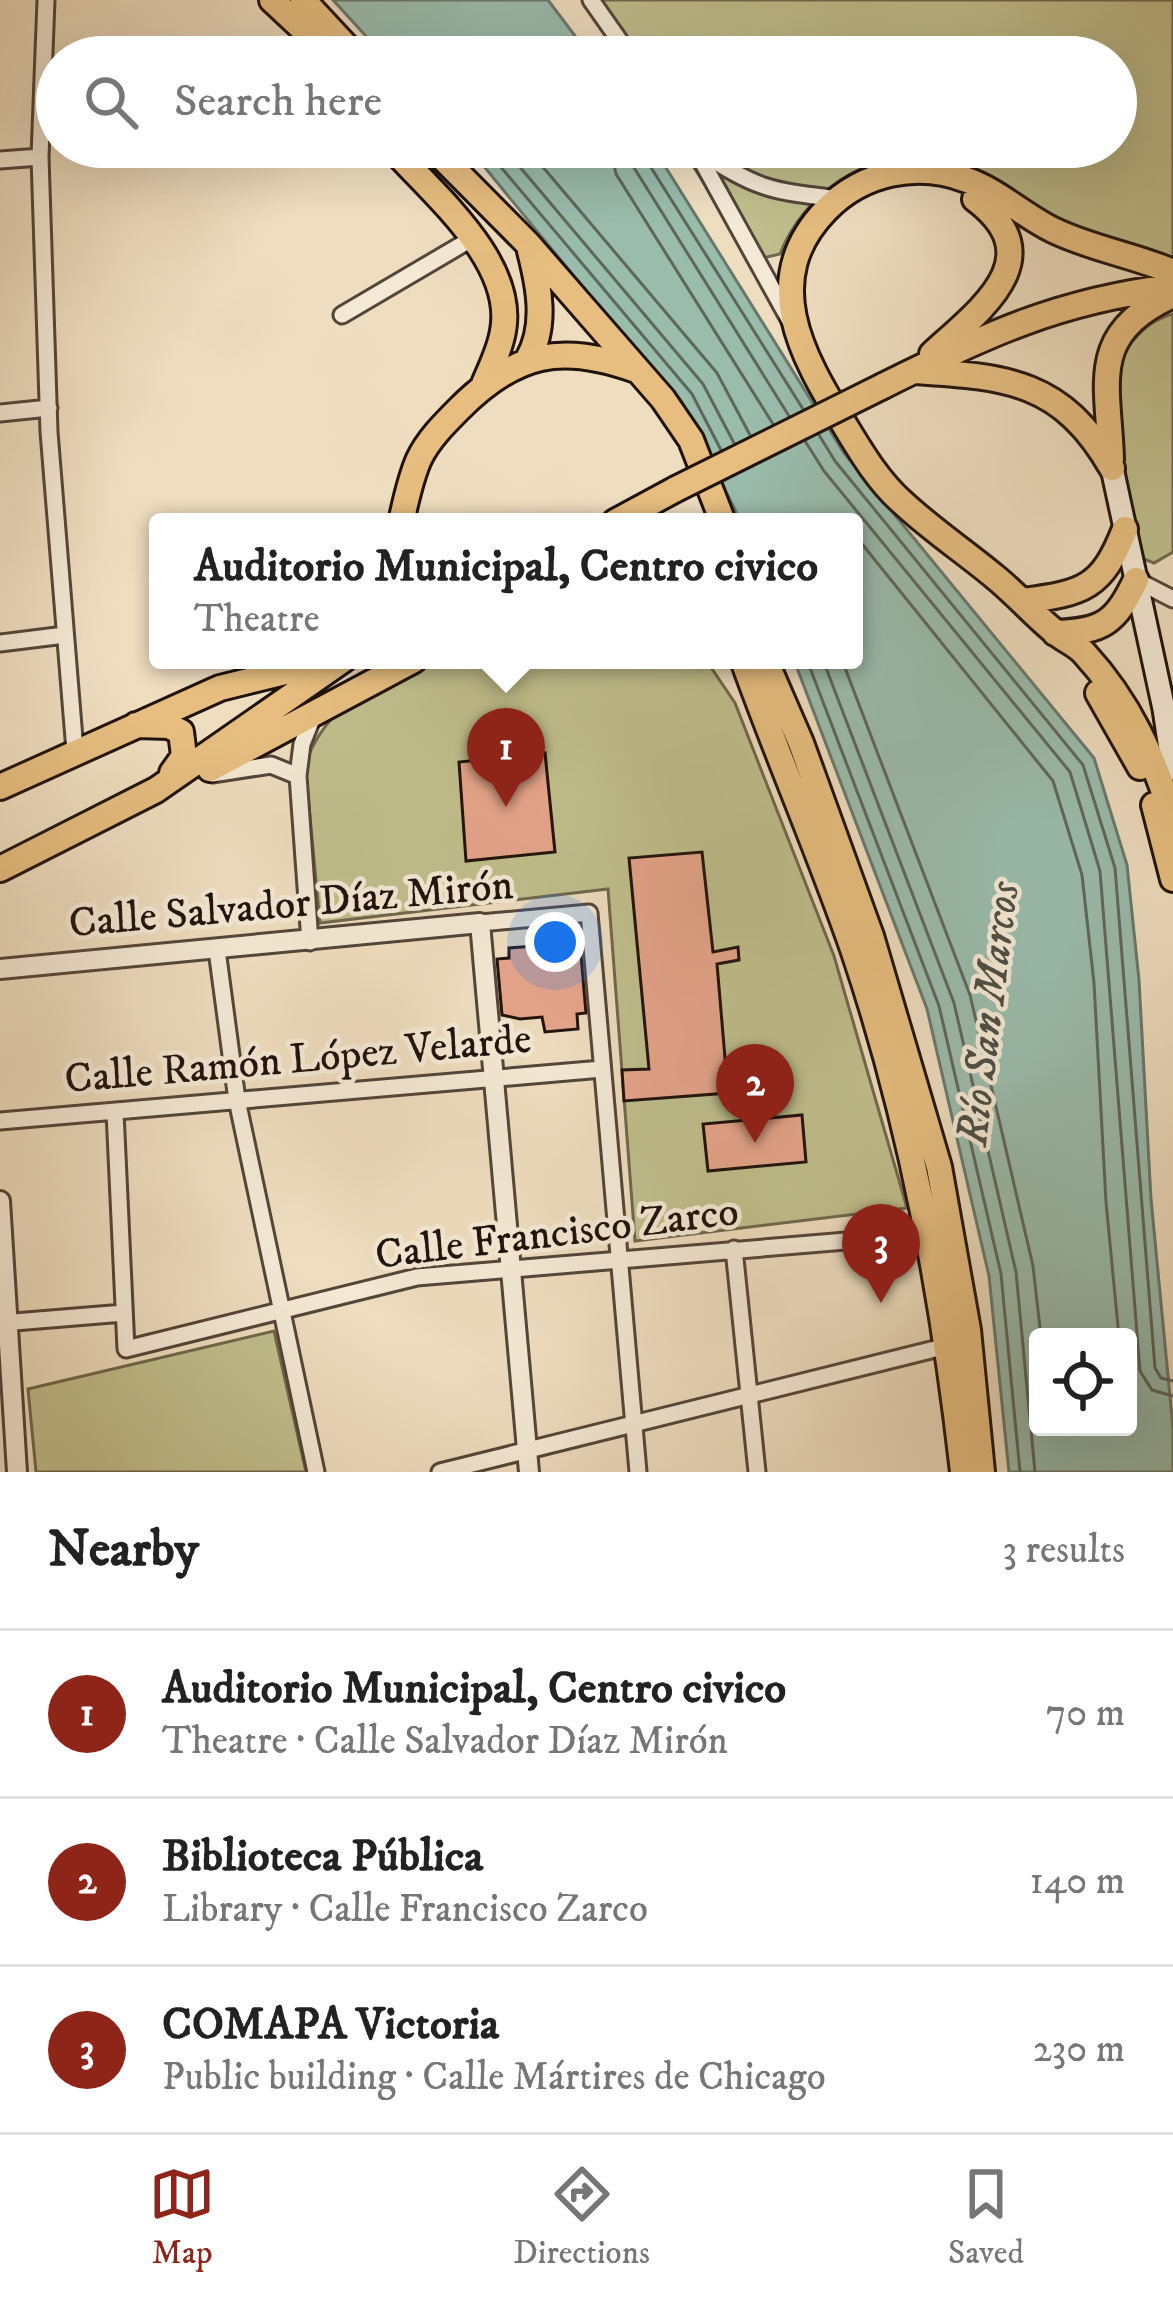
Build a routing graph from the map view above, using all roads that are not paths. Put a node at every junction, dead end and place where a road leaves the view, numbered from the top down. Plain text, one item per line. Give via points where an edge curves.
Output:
1 (46, 0) edge
2 (262, 0) edge
3 (272, 0) edge
4 (303, 0) edge
5 (591, 0) edge
6 (45, 36) edge
7 (293, 36) edge
8 (311, 36) edge
9 (336, 36) edge
10 (616, 36) edge
11 (36, 157) edge
12 (0, 160) edge
13 (40, 168) edge
14 (410, 168) edge
15 (453, 168) edge
16 (706, 168) edge
17 (725, 168) edge
18 (939, 172) junction
19 (839, 199) junction
20 (473, 238) junction
21 (528, 244) junction
22 (1173, 272) edge
23 (1173, 291) edge
24 (342, 315) dead end
25 (795, 329) junction
26 (528, 359) junction
27 (638, 371) junction
28 (913, 371) junction
29 (483, 385) junction
30 (49, 408) junction
31 (0, 413) edge
32 (1112, 468) junction
33 (410, 483) junction
34 (403, 513) edge
35 (414, 513) edge
36 (632, 513) edge
37 (717, 513) edge
38 (1125, 529) junction
39 (1136, 580) junction
40 (1173, 599) edge
41 (1023, 601) junction
42 (1055, 633) junction
43 (65, 635) junction
44 (0, 643) edge
45 (285, 669) edge
46 (327, 669) edge
47 (396, 669) edge
48 (736, 669) edge
49 (746, 669) edge
50 (769, 669) edge
51 (759, 704) junction
52 (315, 710) junction
53 (136, 724) junction
54 (1172, 740) edge
55 (75, 751) junction
56 (1173, 769) edge
57 (298, 776) junction
58 (184, 777) junction
59 (4, 790) edge
60 (1173, 819) edge
61 (43, 848) junction
62 (0, 850) edge
63 (0, 869) edge
64 (1173, 879) edge
65 (480, 923) junction
66 (310, 942) junction
67 (217, 950) junction
68 (0, 969) edge
69 (891, 1037) junction
70 (602, 1069) junction
71 (494, 1079) junction
72 (236, 1100) junction
73 (115, 1112) junction
74 (0, 1121) edge
75 (0, 1201) edge
76 (930, 1234) junction
77 (734, 1249) junction
78 (618, 1258) junction
79 (510, 1267) junction
80 (280, 1311) junction
81 (124, 1313) junction
82 (4, 1322) edge
83 (947, 1346) junction
84 (751, 1396) junction
85 (634, 1426) junction
86 (527, 1451) junction
87 (11, 1465) edge
88 (316, 1472) edge
89 (440, 1472) edge
90 (529, 1472) edge
91 (638, 1472) edge
92 (758, 1472) edge
93 (963, 1472) edge
94 (982, 1472) edge

1 - 6 street
2 - 7 main road
3 - 8 main road
4 - 9 main road
5 - 10 street
11 - 12 street
13 - 30 street
14 - 20 main road
15 - 21 main road
16 - 25 street
17 - 19 street via 770,191
18 - 19 main road via 882,174
18 - 22 main road via 970,180 1052,230
18 - 28 main road via 1002,223 1009,257 998,291
19 - 25 main road via 795,255
20 - 24 street
20 - 29 main road via 502,293 504,328
21 - 26 main road via 540,304
21 - 27 main road
23 - 28 main road via 1113,294 1042,314
23 - 32 main road via 1126,329 1109,358
25 - 41 main road via 879,478
26 - 27 main road via 581,355
26 - 29 main road
27 - 37 main road via 691,440
28 - 32 main road via 1019,382 1048,396 1076,416
28 - 36 main road, bridge
29 - 33 main road via 439,430
30 - 31 street
30 - 43 street
32 - 38 main road
33 - 34 main road
33 - 35 main road
38 - 39 main road
38 - 41 main road via 1110,565 1090,584
39 - 40 street
39 - 42 main road via 1109,621
39 - 54 main road
41 - 42 main road
42 - 60 main road via 1081,650 1132,712
42 - 64 main road via 1132,750
43 - 44 street
43 - 55 street
45 - 53 main road
46 - 58 main road
47 - 52 main road
48 - 51 main road
49 - 51 main road
50 - 69 main road via 801,743
51 - 69 main road
52 - 57 street
52 - 58 main road
53 - 55 main road
53 - 58 main road via 181,732 184,756 172,771
54 - 56 main road
55 - 59 main road
57 - 58 street via 271,766
57 - 66 street
58 - 61 main road
61 - 62 main road
61 - 63 main road
65 - 66 street, Calle Salvador Díaz Mirón
65 - 70 street, Calle Salvador Díaz Mirón via 589,913
65 - 71 street
66 - 67 street, Calle Salvador Díaz Mirón
67 - 68 street, Calle Salvador Díaz Mirón
67 - 72 street
69 - 76 main road
69 - 94 main road via 939,1167
70 - 71 street, Calle Ramón López Velarde
70 - 78 street
71 - 72 street, Calle Ramón López Velarde
71 - 79 street
72 - 73 street, Calle Ramón López Velarde
72 - 80 street
73 - 74 street, Calle Ramón López Velarde
73 - 81 street
75 - 82 street
76 - 77 street, Calle Francisco Zarco
76 - 83 main road
77 - 78 street, Calle Francisco Zarco
77 - 84 street
78 - 79 street, Calle Francisco Zarco
78 - 85 street
79 - 80 street, Calle Francisco Zarco via 417,1277
79 - 86 street
80 - 81 street, Calle Francisco Zarco via 126,1348
80 - 88 street
81 - 82 street
82 - 87 street
83 - 84 street
83 - 93 main road
84 - 85 street
84 - 92 street
85 - 86 street
85 - 91 street
86 - 89 street
86 - 90 street

